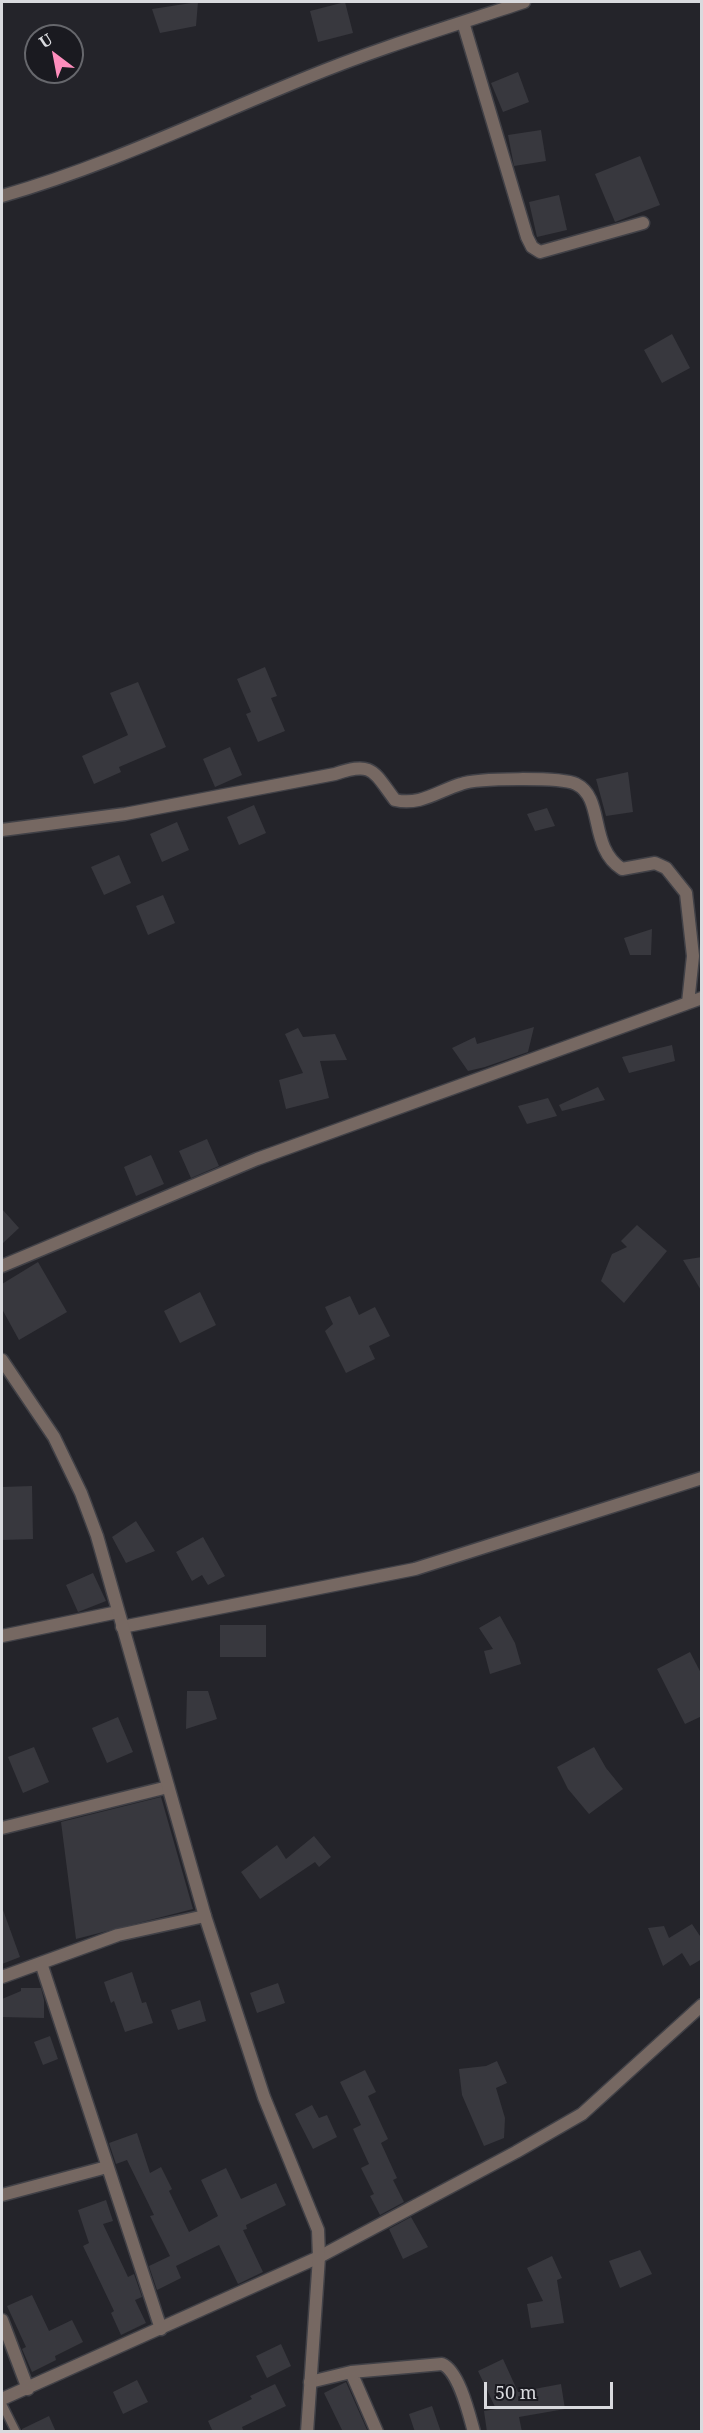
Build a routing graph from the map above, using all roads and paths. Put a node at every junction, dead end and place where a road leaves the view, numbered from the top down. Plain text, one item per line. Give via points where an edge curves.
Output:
1 (524, 2) edge
2 (463, 22) junction
3 (2, 196) edge
4 (643, 223) dead end
5 (2, 830) edge
6 (702, 998) edge
7 (688, 1003) junction
8 (2, 1266) edge
9 (2, 1360) edge
10 (702, 1478) edge
11 (118, 1612) junction
12 (122, 1627) junction
13 (2, 1636) edge
14 (168, 1788) junction
15 (2, 1828) edge
16 (205, 1916) junction
17 (41, 1963) junction
18 (2, 1977) edge
19 (702, 2005) edge
20 (107, 2168) junction
21 (2, 2195) edge
22 (319, 2257) junction
23 (2, 2319) edge
24 (161, 2329) junction
25 (351, 2372) junction
26 (310, 2382) junction
27 (28, 2389) junction
28 (2, 2402) edge
29 (16, 2432) edge
30 (307, 2432) edge
31 (377, 2432) edge
32 (474, 2432) edge

1 - 2 street
2 - 3 street via 310,76 49,183
2 - 4 street via 532,247 540,252
5 - 7 street via 125,814 356,767 368,768 380,777 395,800 403,802 415,802 463,783 574,783 585,790 592,802 610,862 622,869 655,863 666,868 686,893 693,956
6 - 7 street
7 - 8 street via 257,1159
9 - 11 street via 54,1437 81,1493
10 - 12 street via 415,1569
11 - 12 street
11 - 13 street
12 - 14 street
14 - 15 street
14 - 16 street
16 - 17 street via 118,1935
16 - 22 street via 264,2097 318,2230
17 - 18 street
17 - 20 street
19 - 22 street via 582,2114 412,2210
20 - 21 street
20 - 24 street
22 - 24 street
22 - 26 street
23 - 27 street
24 - 27 street
25 - 26 street
25 - 31 street
25 - 32 street via 446,2365 456,2381
26 - 30 street
27 - 28 street
28 - 29 lane

